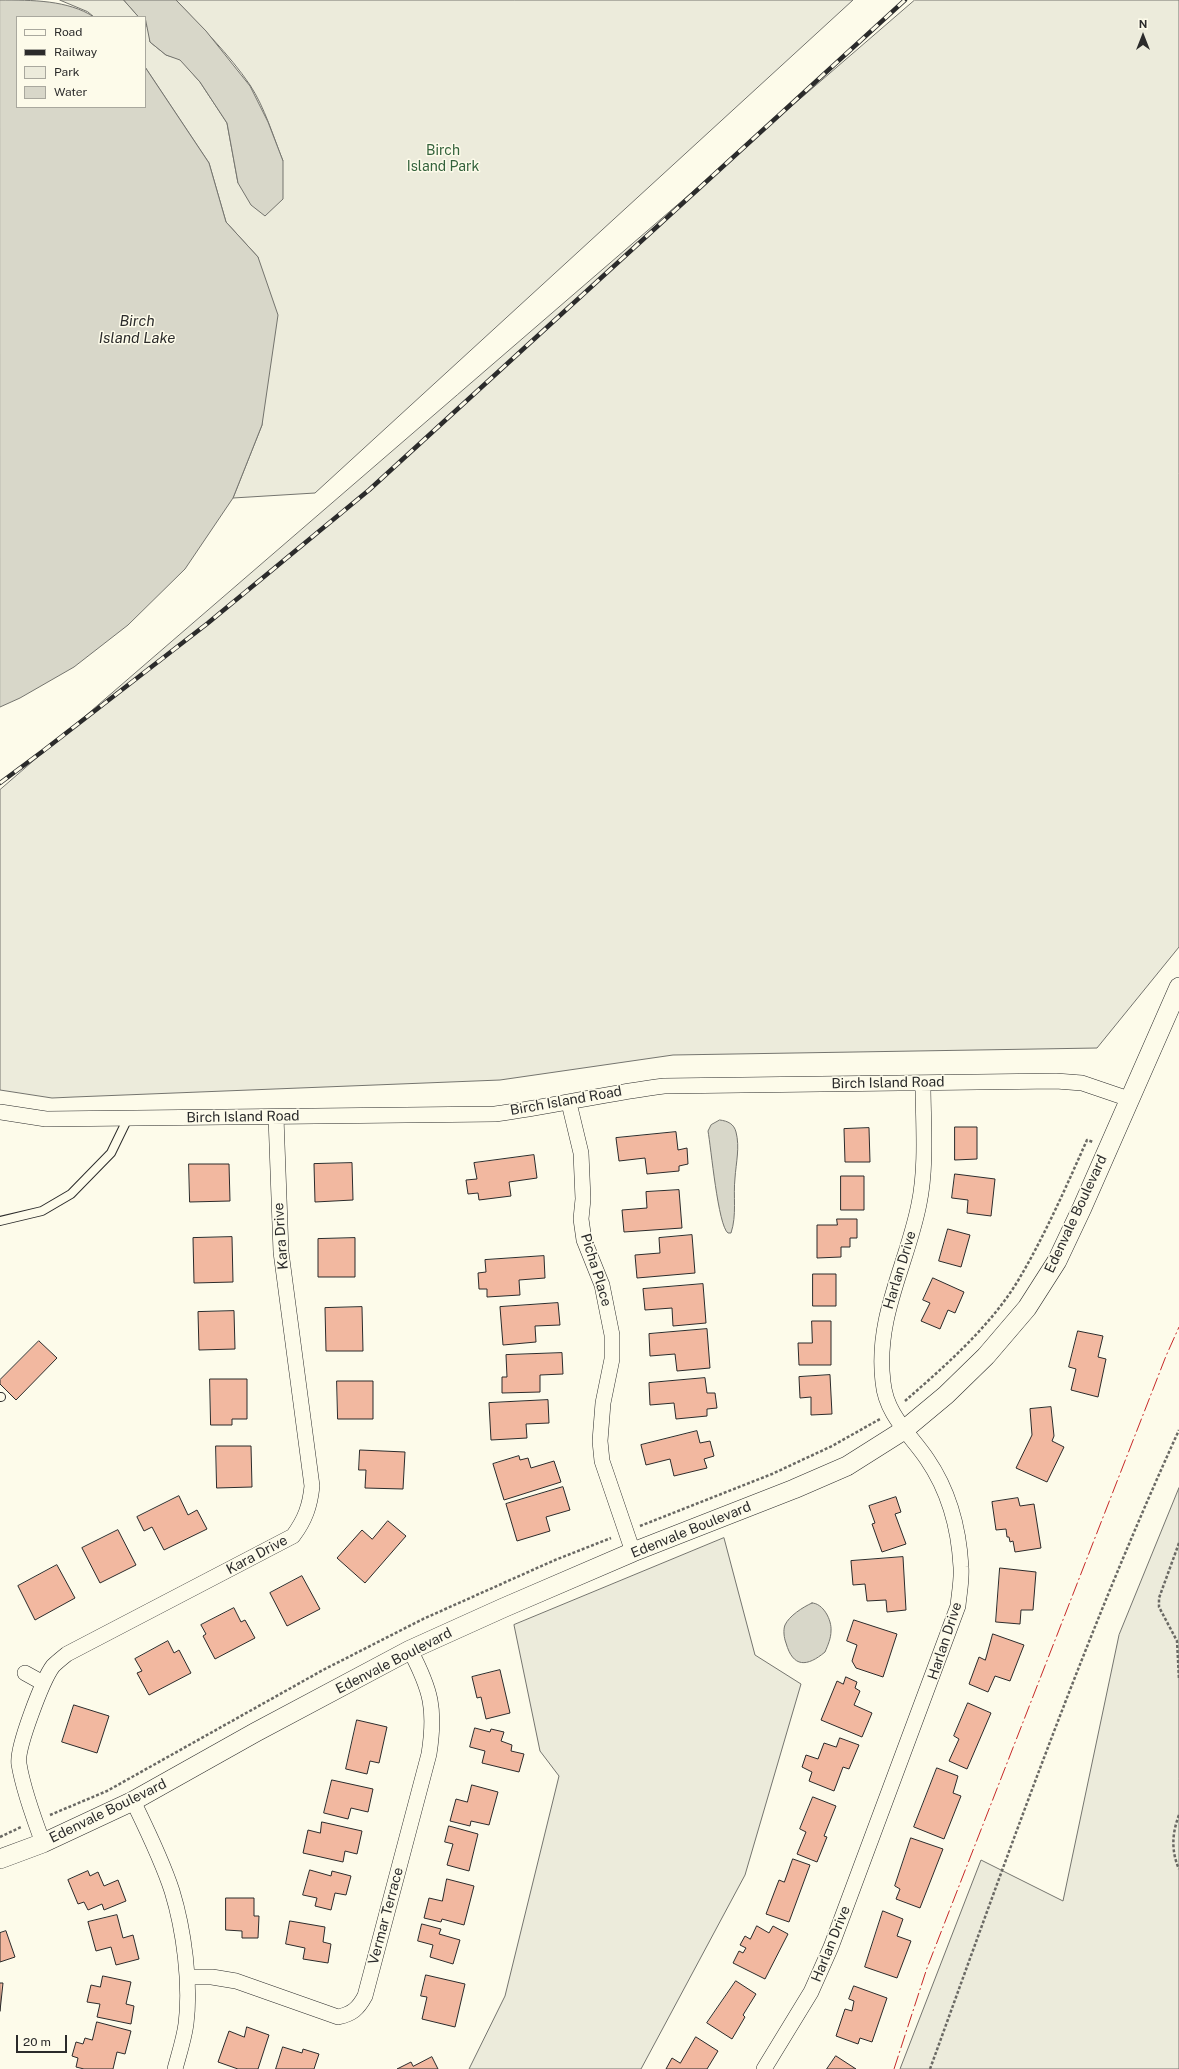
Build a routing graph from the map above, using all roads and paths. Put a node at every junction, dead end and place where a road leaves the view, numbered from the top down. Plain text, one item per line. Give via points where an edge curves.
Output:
1 (1179, 987) edge
2 (923, 1083) junction
3 (1129, 1099) junction
4 (569, 1103) junction
5 (0, 1112) edge
6 (276, 1117) junction
7 (128, 1118) junction
8 (1107, 1148) junction
9 (0, 1221) edge
10 (892, 1412) junction
11 (904, 1430) junction
12 (1179, 1430) edge
13 (625, 1532) junction
14 (1179, 1543) edge
15 (633, 1552) junction
16 (410, 1650) junction
17 (1178, 1653) edge
18 (25, 1672) dead end
19 (1179, 1679) edge
20 (43, 1683) junction
21 (133, 1801) junction
22 (1179, 1815) edge
23 (35, 1821) junction
24 (0, 1837) edge
25 (43, 1843) junction
26 (0, 1859) edge
27 (1179, 1869) edge
28 (187, 1977) junction
29 (175, 2069) edge
30 (764, 2069) edge
31 (930, 2069) edge

1 - 3 street, Edenvale Boulevard
2 - 3 street, Birch Island Road via 1082,1083
2 - 4 street, Birch Island Road via 664,1086
2 - 10 street, Harlan Drive via 923,1168 920,1202 912,1234 888,1303 882,1343 882,1382
3 - 8 street, Edenvale Boulevard
4 - 6 street, Birch Island Road via 495,1114
4 - 13 street, Picha Place via 581,1153 581,1219 584,1240 602,1285 612,1335 612,1359 603,1403 600,1441 602,1461
5 - 7 street, Birch Island Road via 46,1119
6 - 7 street, Birch Island Road
6 - 20 street, Kara Drive via 281,1252 316,1506 293,1536 67,1654 53,1666
7 - 9 lane via 111,1153 71,1194 42,1211
8 - 10 path via 1087,1140 1059,1202 1018,1280 989,1319 937,1373
8 - 11 street, Edenvale Boulevard via 1057,1261 1026,1308 986,1356 946,1395
10 - 11 street, Harlan Drive
10 - 13 path via 832,1446 772,1474
11 - 15 street, Edenvale Boulevard via 847,1466
11 - 30 street, Harlan Drive via 927,1459 946,1493 957,1530 962,1568 958,1606 831,1947 811,1992
12 - 31 path via 1071,1687
13 - 15 street, Picha Place
13 - 23 path via 555,1560 424,1619 323,1670 107,1791
14 - 17 path via 1159,1598 1159,1607 1177,1641
15 - 16 street, Edenvale Boulevard
16 - 21 street, Edenvale Boulevard
16 - 28 street, Vermar Terrace via 426,1680 432,1704 433,1729 429,1754 365,1996 364,2009 338,2017 236,1981 212,1977
17 - 19 path
18 - 20 street
20 - 23 street, Kara Drive via 20,1747 19,1763
21 - 25 street, Edenvale Boulevard
21 - 28 street via 172,1891
22 - 27 path via 1173,1842 1174,1859
23 - 24 path
23 - 25 street, Kara Drive
25 - 26 street, Edenvale Boulevard
28 - 29 street via 186,2024

